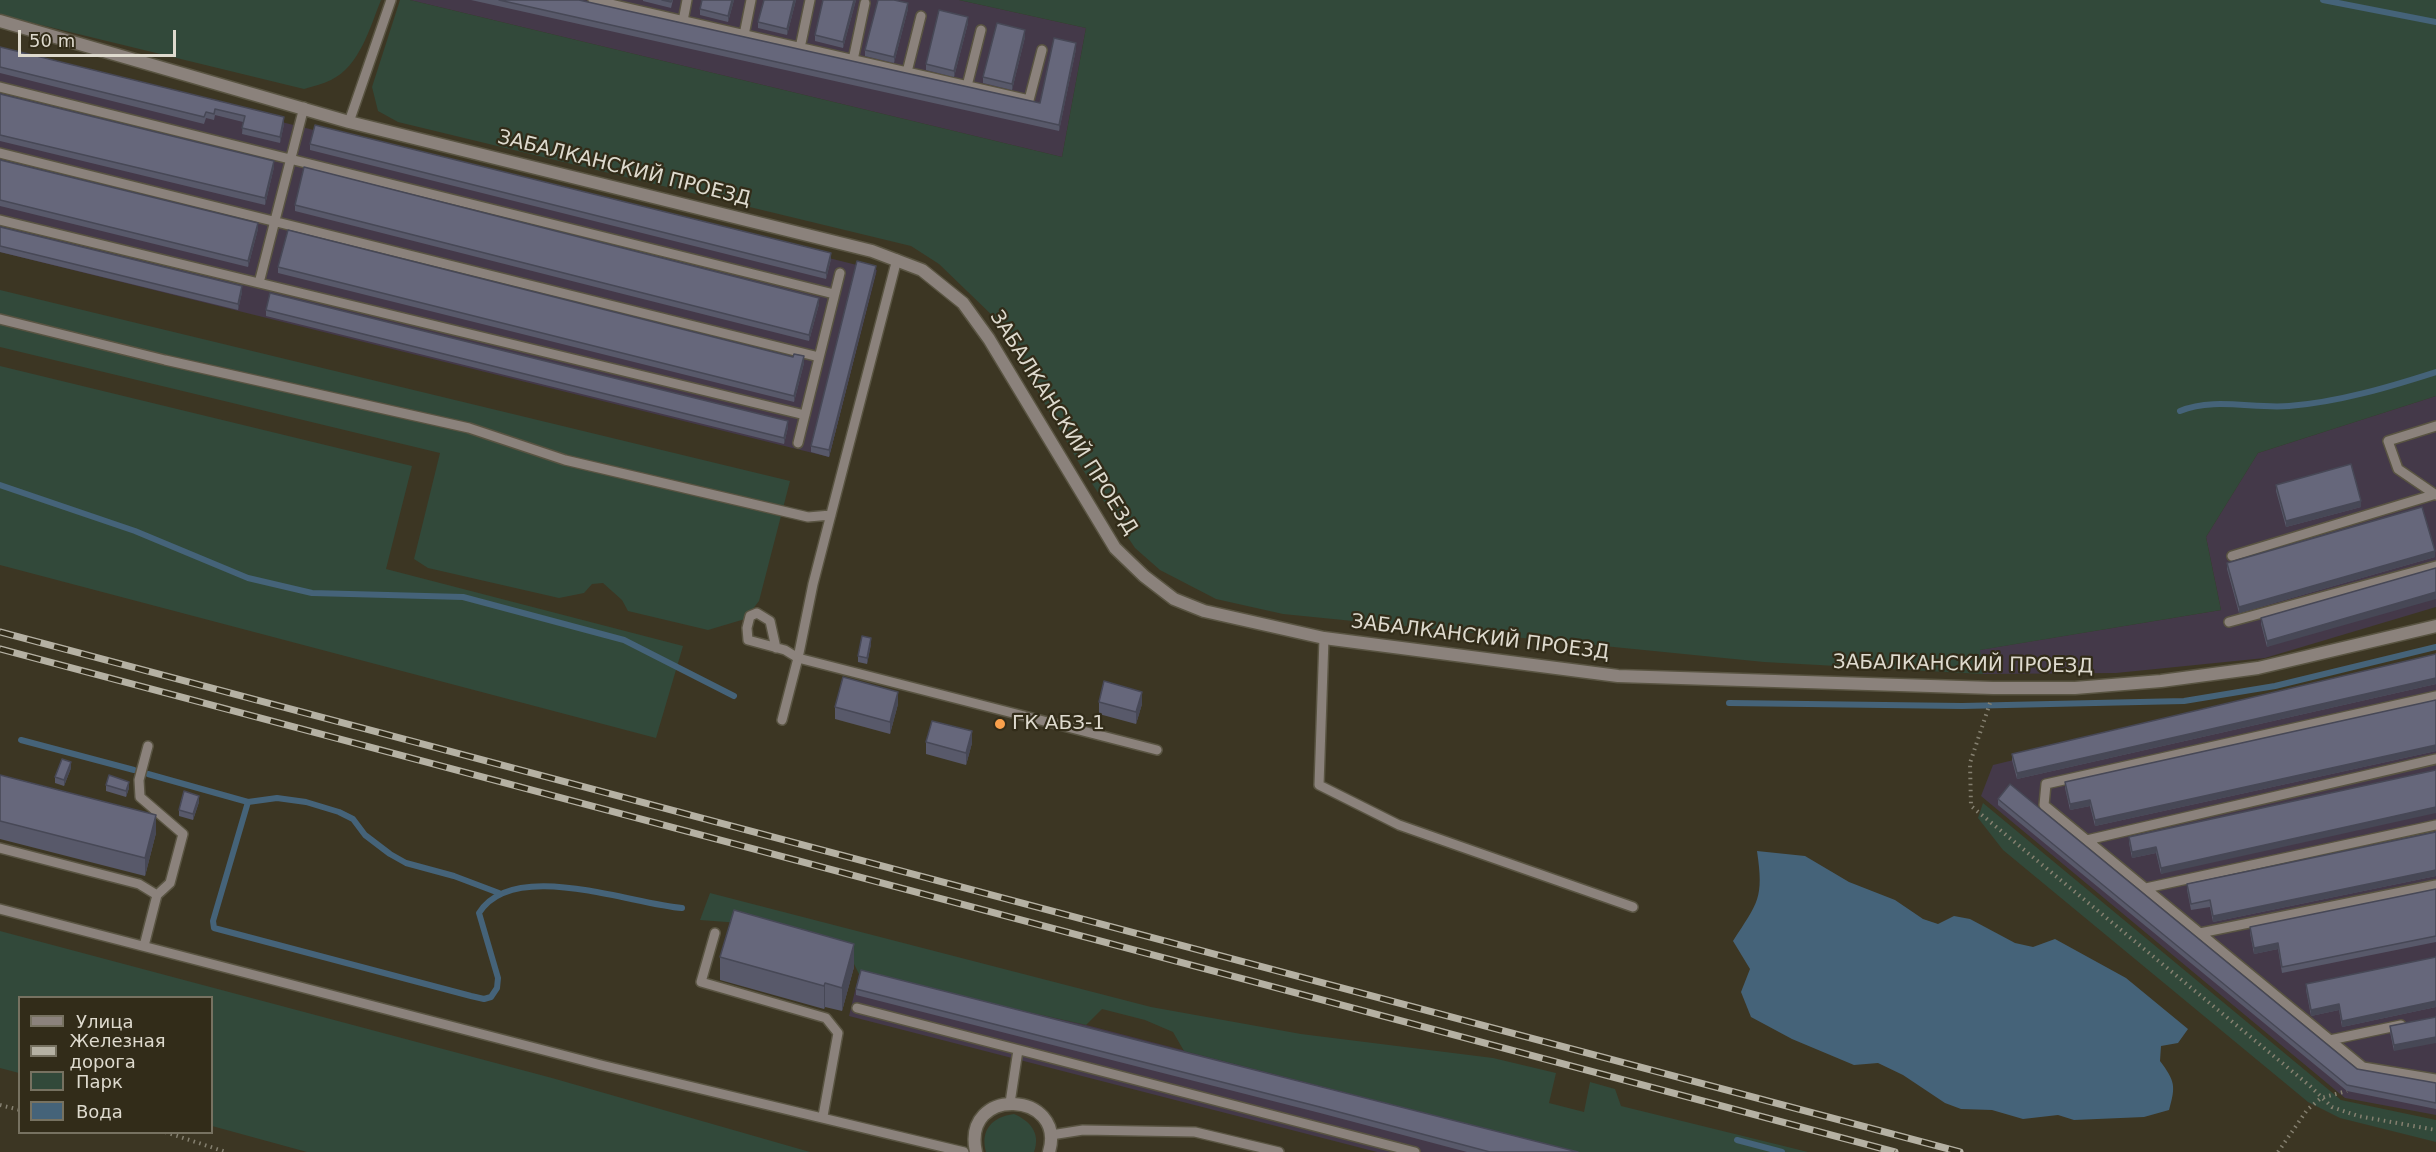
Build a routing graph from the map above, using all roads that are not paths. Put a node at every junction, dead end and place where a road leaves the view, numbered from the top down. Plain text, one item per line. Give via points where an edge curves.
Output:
1 (391, 0) edge
2 (593, 0) edge
3 (687, 0) edge
4 (751, 0) edge
5 (810, 0) edge
6 (865, 3) dead end
7 (629, 4) edge
8 (921, 16) dead end
9 (0, 21) edge
10 (683, 21) junction
11 (981, 30) dead end
12 (744, 35) junction
13 (800, 48) junction
14 (1042, 50) dead end
15 (853, 60) junction
16 (907, 72) junction
17 (967, 86) junction
18 (0, 87) edge
19 (304, 107) junction
20 (349, 122) junction
21 (0, 153) edge
22 (289, 159) junction
23 (0, 220) edge
24 (275, 220) junction
25 (897, 259) junction
26 (840, 273) dead end
27 (259, 283) junction
28 (834, 294) junction
29 (0, 319) edge
30 (819, 357) junction
31 (805, 416) junction
32 (2436, 426) edge
33 (798, 443) dead end
34 (2436, 494) edge
35 (831, 515) junction
36 (2232, 555) dead end
37 (2436, 566) edge
38 (2229, 622) dead end
39 (2436, 626) edge
40 (1324, 638) junction
41 (776, 648) dead end
42 (798, 658) junction
43 (2436, 696) edge
44 (782, 720) dead end
45 (148, 746) dead end
46 (1157, 750) dead end
47 (2436, 759) edge
48 (2436, 825) edge
49 (2087, 840) junction
50 (0, 848) edge
51 (2436, 885) edge
52 (2146, 888) junction
53 (157, 895) junction
54 (1633, 907) dead end
55 (0, 909) edge
56 (715, 933) dead end
57 (2200, 933) junction
58 (144, 946) junction
59 (857, 1008) dead end
60 (2415, 1022) edge
61 (2330, 1040) junction
62 (1018, 1050) junction
63 (2436, 1079) edge
64 (1011, 1103) junction
65 (823, 1116) junction
66 (1051, 1135) junction
67 (964, 1152) edge
68 (976, 1152) edge
69 (1049, 1152) edge
70 (1279, 1152) edge
71 (1415, 1152) edge

1 - 20 lane
2 - 7 lane
3 - 10 lane
4 - 12 lane
5 - 13 lane
6 - 15 lane
7 - 10 lane
8 - 16 lane
9 - 19 street, ЗАБАЛКАНСКИЙ ПРОЕЗД
10 - 12 lane
11 - 17 lane
12 - 13 lane
13 - 15 lane
14 - 17 lane via 1029,100
15 - 16 lane
16 - 17 lane
18 - 22 lane
19 - 20 street, ЗАБАЛКАНСКИЙ ПРОЕЗД
19 - 22 lane
20 - 25 street, ЗАБАЛКАНСКИЙ ПРОЕЗД
21 - 24 lane
22 - 24 lane
22 - 28 lane
23 - 27 lane
24 - 27 lane
24 - 30 lane
25 - 35 lane
25 - 40 street, ЗАБАЛКАНСКИЙ ПРОЕЗД via 922,270 963,303 989,339 1115,548 1144,576 1174,599 1204,611
26 - 28 lane
27 - 31 lane
28 - 30 lane
29 - 35 lane via 458,426 565,460 808,517
30 - 31 lane
31 - 33 lane
32 - 34 lane via 2388,441 2398,469
34 - 36 lane
35 - 42 lane
37 - 38 lane
39 - 40 street, ЗАБАЛКАНСКИЙ ПРОЕЗД via 2258,668 2161,681 2063,688 1618,676
40 - 54 lane via 1319,785 1399,825
41 - 42 lane
42 - 44 lane
42 - 46 lane
43 - 49 lane via 2046,784 2044,805
45 - 53 lane via 139,780 140,797 183,834 170,883
47 - 49 lane
48 - 52 lane
49 - 52 lane
50 - 53 lane via 139,884
51 - 57 lane
52 - 57 lane
53 - 58 lane
55 - 58 lane
56 - 65 lane via 701,982 826,1018 838,1033
57 - 61 lane
58 - 65 lane via 601,1065
59 - 62 lane
60 - 61 lane
61 - 63 lane via 2363,1067
62 - 64 lane
62 - 71 lane
64 - 66 street via 1032,1108 1041,1115
64 - 68 street via 993,1108 980,1120 975,1131
65 - 67 lane
66 - 69 street
66 - 70 lane via 1083,1130 1195,1132

